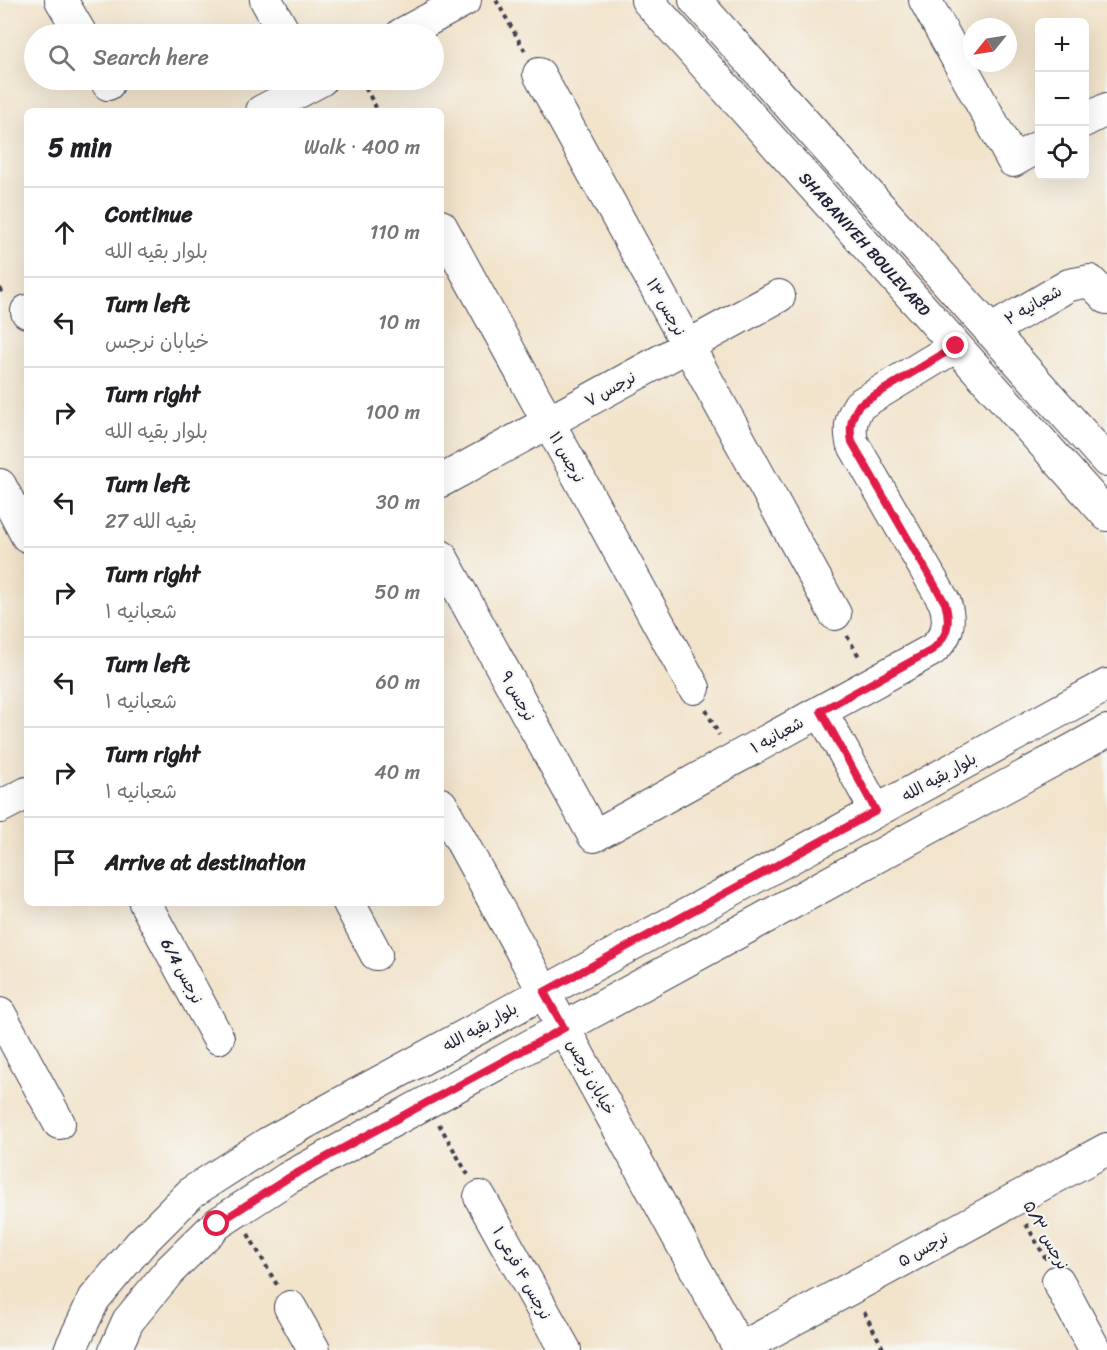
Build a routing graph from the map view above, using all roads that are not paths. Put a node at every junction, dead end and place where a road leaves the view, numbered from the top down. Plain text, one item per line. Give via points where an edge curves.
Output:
1 (61, 0) edge
2 (266, 0) edge
3 (465, 0) edge
4 (647, 0) edge
5 (695, 0) edge
6 (925, 0) edge
7 (75, 24) edge
8 (279, 24) edge
9 (421, 24) edge
10 (539, 74) road end
11 (298, 90) edge
12 (267, 108) edge
13 (1107, 109) edge
14 (1089, 119) edge
15 (1026, 153) edge
16 (444, 231) edge
17 (779, 296) dead end
18 (1107, 298) edge
19 (990, 330) junction
20 (688, 346) junction
21 (956, 346) junction
22 (548, 422) junction
23 (1107, 461) edge
24 (444, 479) edge
25 (0, 486) edge
26 (1107, 515) edge
27 (24, 530) edge
28 (444, 561) edge
29 (834, 614) road end
30 (1107, 685) edge
31 (694, 688) road end
32 (821, 711) junction
33 (1107, 731) edge
34 (24, 795) edge
35 (0, 807) edge
36 (444, 809) edge
37 (876, 811) junction
38 (594, 836) joint
39 (147, 906) edge
40 (351, 906) edge
41 (376, 954) dead end
42 (544, 992) junction
43 (0, 1014) edge
44 (564, 1028) junction
45 (218, 1038) dead end
46 (58, 1123) dead end
47 (1107, 1149) edge
48 (480, 1197) road end
49 (1058, 1281) road end
50 (290, 1307) road end
51 (740, 1349) edge
52 (70, 1350) edge
53 (115, 1350) edge
54 (314, 1350) edge
55 (565, 1350) edge
56 (1095, 1350) edge

1 - 7 street
2 - 8 street
3 - 9 street
4 - 21 street, SHABANIYEH BOULEVARD
5 - 19 street
6 - 15 street
10 - 20 street, نرجس ۱۳
11 - 12 street
13 - 14 street
16 - 22 street, نرجس ۱۱
17 - 20 street, نرجس ۷
18 - 19 street, شعبانیه ۲ via 1090,281 1069,285
19 - 23 street
20 - 22 street, نرجس ۷
20 - 29 street, نرجس ۱۳
21 - 26 street, SHABANIYEH BOULEVARD
21 - 32 street, شعبانیه ۱ via 859,405 849,429 852,442 945,603 948,629 932,650
22 - 24 street, نرجس ۷
22 - 31 street, نرجس ۱۱
25 - 27 street
28 - 38 street, نرجس ۹
30 - 37 street, بلوار بقیه الله
32 - 37 street
32 - 38 street, شعبانیه ۱
33 - 44 street
34 - 35 street
36 - 42 street, خیابان نرجس
37 - 42 street, بلوار بقیه الله
39 - 45 street, نرجس 6/4
40 - 41 street
42 - 44 street, خیابان نرجس
42 - 52 street, بلوار بقیه الله via 268,1143 192,1192 141,1243 94,1299
43 - 46 street
44 - 51 street, خیابان نرجس
44 - 53 street via 288,1178 217,1224 170,1270 128,1321
47 - 51 street, نرجس ۵
48 - 55 street, نرجس ۴ فرعی ۱
49 - 56 street
50 - 54 street

